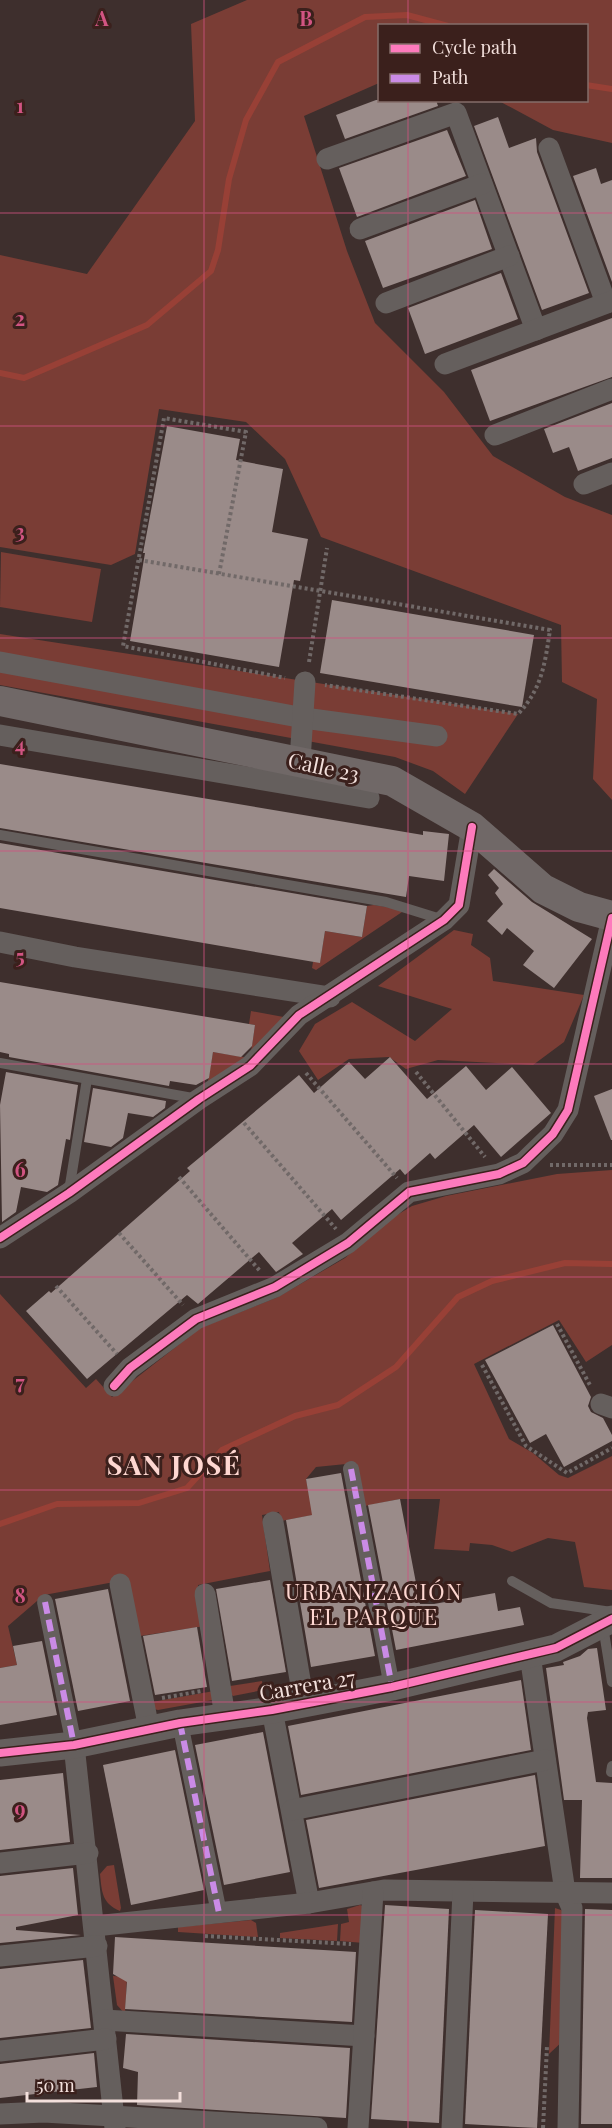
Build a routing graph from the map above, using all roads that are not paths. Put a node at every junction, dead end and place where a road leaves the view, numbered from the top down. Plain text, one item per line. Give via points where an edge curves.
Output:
1 (549, 148) dead end
2 (327, 159) dead end
3 (482, 184) junction
4 (360, 229) dead end
5 (509, 256) junction
6 (609, 302) edge
7 (386, 303) dead end
8 (536, 330) junction
9 (446, 363) dead end
10 (612, 389) edge
11 (495, 435) dead end
12 (612, 473) edge
13 (584, 484) dead end
14 (0, 662) edge
15 (305, 682) road end
16 (0, 701) edge
17 (304, 718) junction
18 (0, 735) edge
19 (437, 736) dead end
20 (300, 761) junction
21 (369, 798) dead end
22 (472, 827) junction
23 (0, 835) edge
24 (612, 917) edge
25 (444, 920) junction
26 (0, 942) edge
27 (330, 997) junction
28 (0, 1063) edge
29 (87, 1079) junction
30 (198, 1099) junction
31 (69, 1193) junction
32 (0, 1238) edge
33 (114, 1386) dead end
34 (351, 1468) dead end
35 (273, 1522) dead end
36 (512, 1581) dead end
37 (120, 1584) dead end
38 (205, 1594) dead end
39 (45, 1602) dead end
40 (609, 1618) edge
41 (530, 1655) junction
42 (612, 1682) edge
43 (392, 1687) junction
44 (304, 1703) junction
45 (272, 1710) junction
46 (225, 1716) junction
47 (180, 1723) junction
48 (149, 1729) junction
49 (74, 1745) junction
50 (0, 1753) edge
51 (545, 1760) junction
52 (612, 1766) edge
53 (611, 1772) edge
54 (292, 1810) junction
55 (88, 1853) junction
56 (0, 1863) edge
57 (373, 1892) junction
58 (463, 1892) junction
59 (565, 1892) junction
60 (612, 1893) edge
61 (309, 1903) junction
62 (219, 1913) junction
63 (96, 1936) junction
64 (0, 1956) edge
65 (105, 2030) junction
66 (364, 2036) junction
67 (0, 2051) edge
68 (0, 2115) edge
69 (114, 2122) edge
70 (317, 2128) edge
71 (358, 2128) edge
72 (452, 2128) edge
73 (568, 2128) edge

1 - 6 street
2 - 3 street via 456,113
3 - 4 street
3 - 5 street
5 - 7 street
5 - 8 street
6 - 8 street
8 - 9 street
10 - 11 street
12 - 13 street
14 - 17 street
15 - 17 street
16 - 20 main road, Calle 23
17 - 19 street
17 - 20 street
18 - 21 street
20 - 22 main road, Calle 23 via 392,780
22 - 24 main road, Calle 23 via 543,889 579,907
22 - 25 street via 459,905
23 - 25 lane via 386,902
24 - 33 street via 568,1110 553,1134 523,1163 499,1174 409,1192 348,1243 275,1287 196,1318 130,1368
25 - 27 street
26 - 27 street
27 - 30 street via 299,1015 250,1066
28 - 29 lane
29 - 30 lane
29 - 31 lane
30 - 31 street
31 - 32 street
34 - 43 street
35 - 44 street
36 - 40 lane via 551,1603
37 - 48 street
38 - 46 street
39 - 49 street
40 - 41 street, Carrera 27 via 556,1647
40 - 42 lane
41 - 43 street, Carrera 27
41 - 51 street
43 - 44 street, Carrera 27
44 - 45 street, Carrera 27
45 - 46 street, Carrera 27
45 - 54 street
46 - 47 street, Carrera 27
47 - 48 street, Carrera 27
47 - 62 street
48 - 49 street, Carrera 27
49 - 50 street, Carrera 27
49 - 55 street
51 - 54 street
51 - 59 street
52 - 53 lane
54 - 61 street
55 - 56 street
55 - 63 street
57 - 58 street
57 - 61 street
57 - 66 street
58 - 59 street
58 - 72 street
59 - 60 street
59 - 73 street via 572,1908
61 - 62 street
62 - 63 street
63 - 64 street
63 - 65 street
65 - 66 street
65 - 67 street
65 - 69 street
66 - 71 street
68 - 69 street via 44,2112
69 - 70 street

